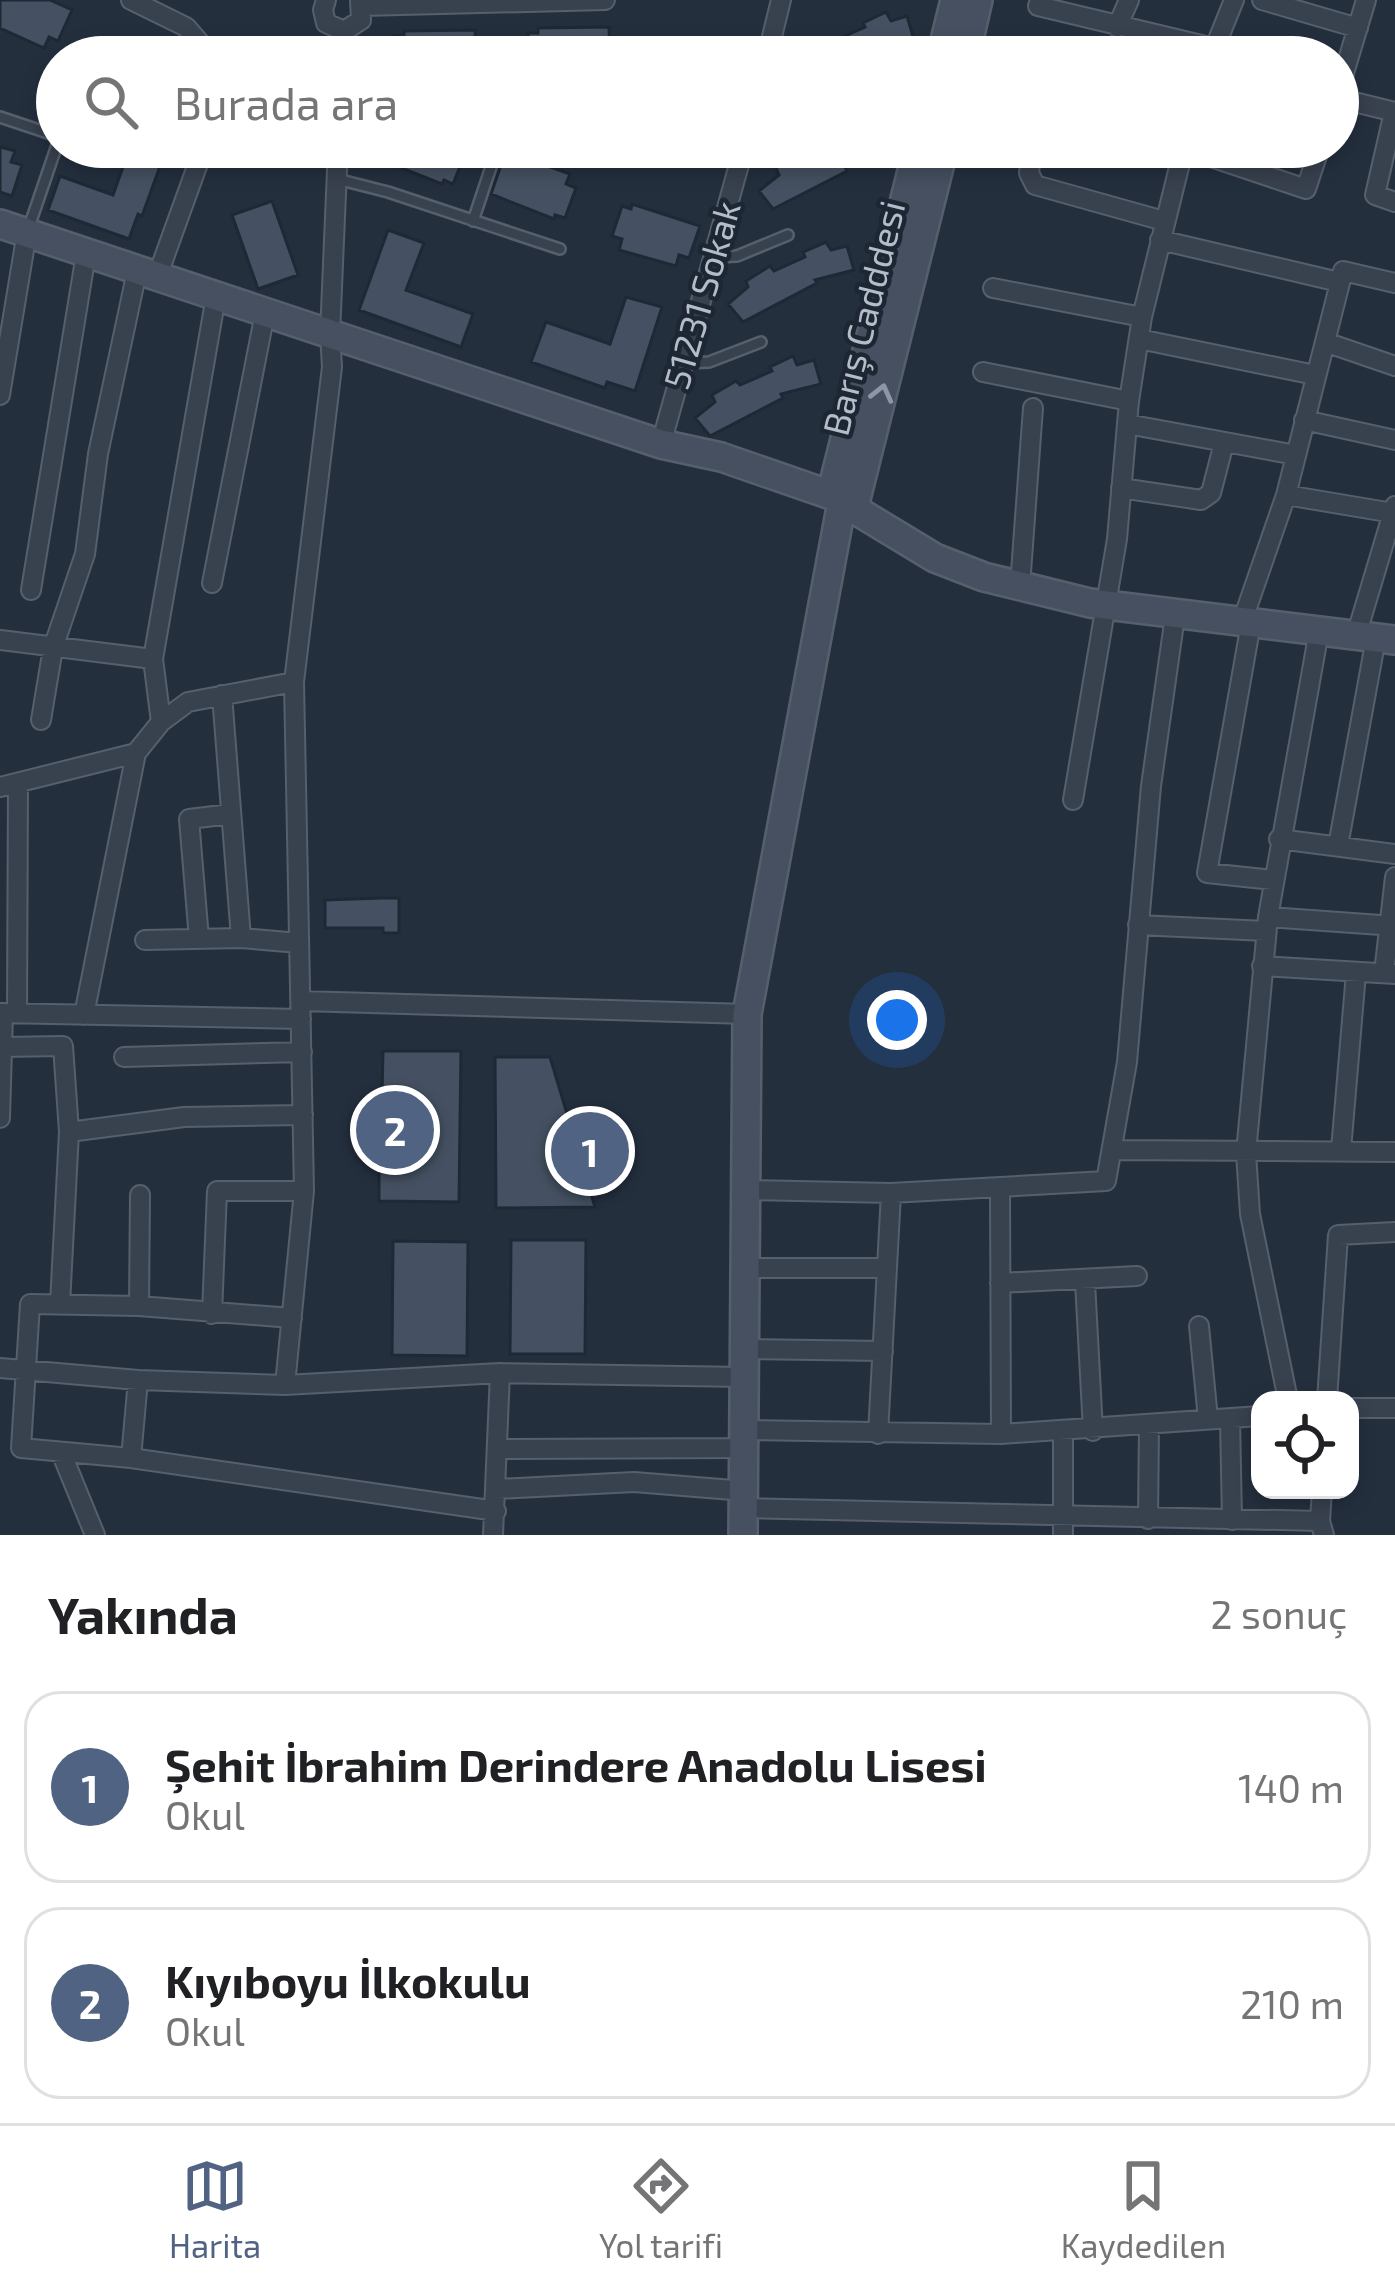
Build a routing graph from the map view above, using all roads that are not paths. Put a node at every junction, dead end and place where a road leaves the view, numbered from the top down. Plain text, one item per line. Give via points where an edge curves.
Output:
1 (130, 0) edge
2 (326, 0) edge
3 (605, 0) edge
4 (781, 0) edge
5 (956, 0) edge
6 (978, 0) edge
7 (1040, 0) edge
8 (1129, 0) edge
9 (1234, 0) edge
10 (1262, 0) edge
11 (1366, 0) edge
12 (505, 2) edge
13 (361, 3) edge
14 (1117, 27) junction
15 (1358, 28) junction
16 (344, 31) junction
17 (194, 36) edge
18 (344, 36) edge
19 (772, 36) edge
20 (947, 36) edge
21 (970, 36) edge
22 (1150, 36) edge
23 (1219, 36) edge
24 (1356, 36) edge
25 (1359, 101) edge
26 (1395, 112) edge
27 (0, 117) edge
28 (36, 129) edge
29 (45, 168) edge
30 (195, 168) edge
31 (337, 168) edge
32 (491, 168) edge
33 (738, 168) edge
34 (913, 168) edge
35 (938, 168) edge
36 (1030, 168) edge
37 (1179, 168) edge
38 (1242, 168) edge
39 (1313, 168) edge
40 (337, 179) junction
41 (1395, 202) edge
42 (473, 220) junction
43 (14, 228) edge
44 (1162, 231) junction
45 (788, 235) dead end
46 (560, 249) dead end
47 (86, 254) junction
48 (713, 257) junction
49 (147, 274) junction
50 (1339, 282) junction
51 (1395, 283) edge
52 (993, 288) dead end
53 (216, 296) junction
54 (265, 313) junction
55 (1142, 317) junction
56 (329, 334) junction
57 (1139, 339) junction
58 (760, 342) dead end
59 (1325, 342) junction
60 (682, 363) junction
61 (1395, 366) edge
62 (982, 372) dead end
63 (1315, 375) junction
64 (0, 394) edge
65 (1129, 401) junction
66 (1033, 408) dead end
67 (1304, 420) junction
68 (1127, 424) junction
69 (1395, 440) edge
70 (1224, 443) junction
71 (661, 444) junction
72 (1296, 454) junction
73 (1121, 488) junction
74 (1286, 495) junction
75 (842, 501) junction
76 (1394, 510) edge
77 (212, 583) dead end
78 (1020, 586) junction
79 (31, 590) dead end
80 (1103, 605) junction
81 (1174, 616) junction
82 (1246, 622) junction
83 (1319, 631) junction
84 (1376, 638) edge
85 (0, 640) edge
86 (53, 648) junction
87 (154, 659) junction
88 (294, 682) junction
89 (222, 695) junction
90 (41, 721) dead end
91 (161, 722) junction
92 (136, 753) junction
93 (9, 785) edge
94 (1073, 800) dead end
95 (231, 814) junction
96 (1280, 839) junction
97 (1338, 846) junction
98 (1395, 854) edge
99 (1395, 877) edge
100 (1273, 880) junction
101 (1267, 924) junction
102 (1138, 925) junction
103 (1392, 926) edge
104 (241, 938) junction
105 (199, 939) junction
106 (145, 940) dead end
107 (299, 943) junction
108 (1262, 966) junction
109 (1356, 973) junction
110 (1389, 973) edge
111 (301, 1010) junction
112 (7, 1013) edge
113 (747, 1014) junction
114 (84, 1015) junction
115 (2, 1047) edge
116 (302, 1052) junction
117 (124, 1058) dead end
118 (303, 1114) junction
119 (0, 1118) edge
120 (69, 1132) junction
121 (1114, 1150) junction
122 (1341, 1150) junction
123 (1395, 1152) edge
124 (1246, 1153) junction
125 (1000, 1189) junction
126 (744, 1190) junction
127 (304, 1191) junction
128 (891, 1193) junction
129 (140, 1195) dead end
130 (1395, 1232) edge
131 (743, 1268) junction
132 (887, 1268) junction
133 (1137, 1276) dead end
134 (1085, 1282) junction
135 (1000, 1283) junction
136 (60, 1304) junction
137 (139, 1306) junction
138 (212, 1314) junction
139 (292, 1318) junction
140 (1199, 1326) dead end
141 (883, 1351) junction
142 (745, 1363) junction
143 (0, 1368) edge
144 (28, 1371) junction
145 (500, 1373) junction
146 (138, 1380) junction
147 (285, 1385) junction
148 (1286, 1391) edge
149 (1328, 1391) edge
150 (1359, 1408) edge
151 (1395, 1408) edge
152 (1251, 1417) edge
153 (1208, 1419) junction
154 (1230, 1419) junction
155 (1149, 1426) junction
156 (1063, 1431) junction
157 (1093, 1431) junction
158 (1001, 1434) junction
159 (878, 1435) junction
160 (746, 1439) junction
161 (498, 1450) junction
162 (62, 1452) junction
163 (131, 1457) junction
164 (496, 1489) junction
165 (496, 1511) junction
166 (744, 1511) edge
167 (1148, 1519) junction
168 (1232, 1520) junction
169 (1063, 1526) edge
170 (1322, 1528) edge
171 (95, 1535) edge
172 (493, 1535) edge

1 - 17 street
2 - 16 street via 326,22
3 - 12 street
4 - 19 street
5 - 20 main road
6 - 21 main road
7 - 14 street via 1038,6
8 - 14 street
9 - 23 street
10 - 15 street
11 - 15 street
12 - 13 street
13 - 16 street via 357,26
14 - 22 street
15 - 24 street
16 - 18 street
25 - 26 street
26 - 41 street via 1375,195
27 - 28 lane
29 - 43 lane
30 - 49 street
31 - 40 street
32 - 42 lane
33 - 48 street, 51231 Sokak
34 - 75 main road, Barış Cadddesi
75 -> 35 main road, Barış Cadddesi
36 - 44 street via 1035,185
37 - 44 street
38 - 39 street via 1306,190
40 - 42 lane
40 - 56 street
42 - 46 lane
43 - 47 main road
43 - 64 street
44 - 50 street
44 - 55 street
45 - 48 lane
47 - 49 main road
47 - 79 street
48 - 60 street, 51231 Sokak
49 - 53 main road
49 - 86 street via 98,454 85,554
50 - 51 street via 1343,271
50 - 59 street
52 - 55 street
53 - 54 main road
53 - 87 street
54 - 56 main road
54 - 77 street
55 - 57 street
56 - 71 main road
56 - 88 street via 332,368
57 - 63 street
57 - 65 street
58 - 60 lane via 709,362
59 - 61 street
59 - 63 street
60 - 71 street, 51231 Sokak
62 - 65 street
63 - 67 street
65 - 68 street
66 - 78 street
67 - 69 street
67 - 72 street
68 - 70 street
68 - 73 street
70 - 72 street
70 - 73 street via 1201,500
71 - 75 main road
72 - 74 street
73 - 80 street
74 - 76 street
74 - 82 street
75 - 78 main road via 935,558
75 - 113 main road
76 - 84 street
78 - 80 main road
80 - 81 main road
80 - 94 street
81 - 82 main road
81 - 102 street
82 - 83 main road
82 - 100 street via 1207,873
83 - 84 main road
83 - 96 street
84 - 97 street
85 - 86 street
86 - 87 street
86 - 90 street
87 - 91 street
88 - 89 street
88 - 107 street
89 - 91 street via 188,702
89 - 95 street
91 - 92 street
92 - 93 street
92 - 114 street
93 - 112 street
95 - 104 street
95 - 105 street via 189,819
96 - 97 street
96 - 100 street
97 - 98 street
99 - 103 street
100 - 101 street
101 - 102 street
101 - 103 street
101 - 108 street
102 - 121 street
103 - 110 street
104 - 105 street
104 - 107 street
105 - 106 street
107 - 111 street
108 - 109 street
108 - 124 street
109 - 110 street
109 - 122 street
111 - 113 street
111 - 114 street
111 - 116 street
112 - 114 street
112 - 115 street
113 - 126 main road
115 - 119 street
115 - 120 street via 63,1046
116 - 117 street
116 - 118 street
118 - 120 street via 184,1117
118 - 127 street
120 - 136 street
121 - 124 street
121 - 125 street via 1106,1181
122 - 123 street
122 - 124 street
124 - 148 street via 1250,1214
125 - 128 street
125 - 135 street
126 - 128 street
126 - 131 main road
127 - 138 street via 217,1191
127 - 139 street
128 - 132 street
129 - 137 street
130 - 149 street via 1338,1235
131 - 132 street
131 - 142 main road
132 - 141 street
133 - 134 street
134 - 135 street
134 - 157 street
135 - 158 street
136 - 137 street
136 - 144 street via 29,1304
137 - 138 street
138 - 139 street
139 - 147 street
140 - 153 street
141 - 142 street
141 - 159 street
142 - 145 street
142 - 160 main road
143 - 144 street
144 - 146 street
144 - 162 street via 21,1448
145 - 147 street
145 - 161 street
146 - 147 street
146 - 163 street
150 - 151 street
152 - 154 street
153 - 154 street
153 - 155 street
154 - 168 street
155 - 157 street
155 - 167 street
156 - 157 street
156 - 158 street
156 - 169 street
158 - 159 street
159 - 160 street
160 - 161 street
160 - 166 main road
161 - 164 street
162 - 163 street
162 - 171 street
163 - 165 street
164 - 165 street
164 - 166 street via 634,1482
165 - 172 street
166 - 169 street
167 - 168 street
167 - 169 street
168 - 170 street

